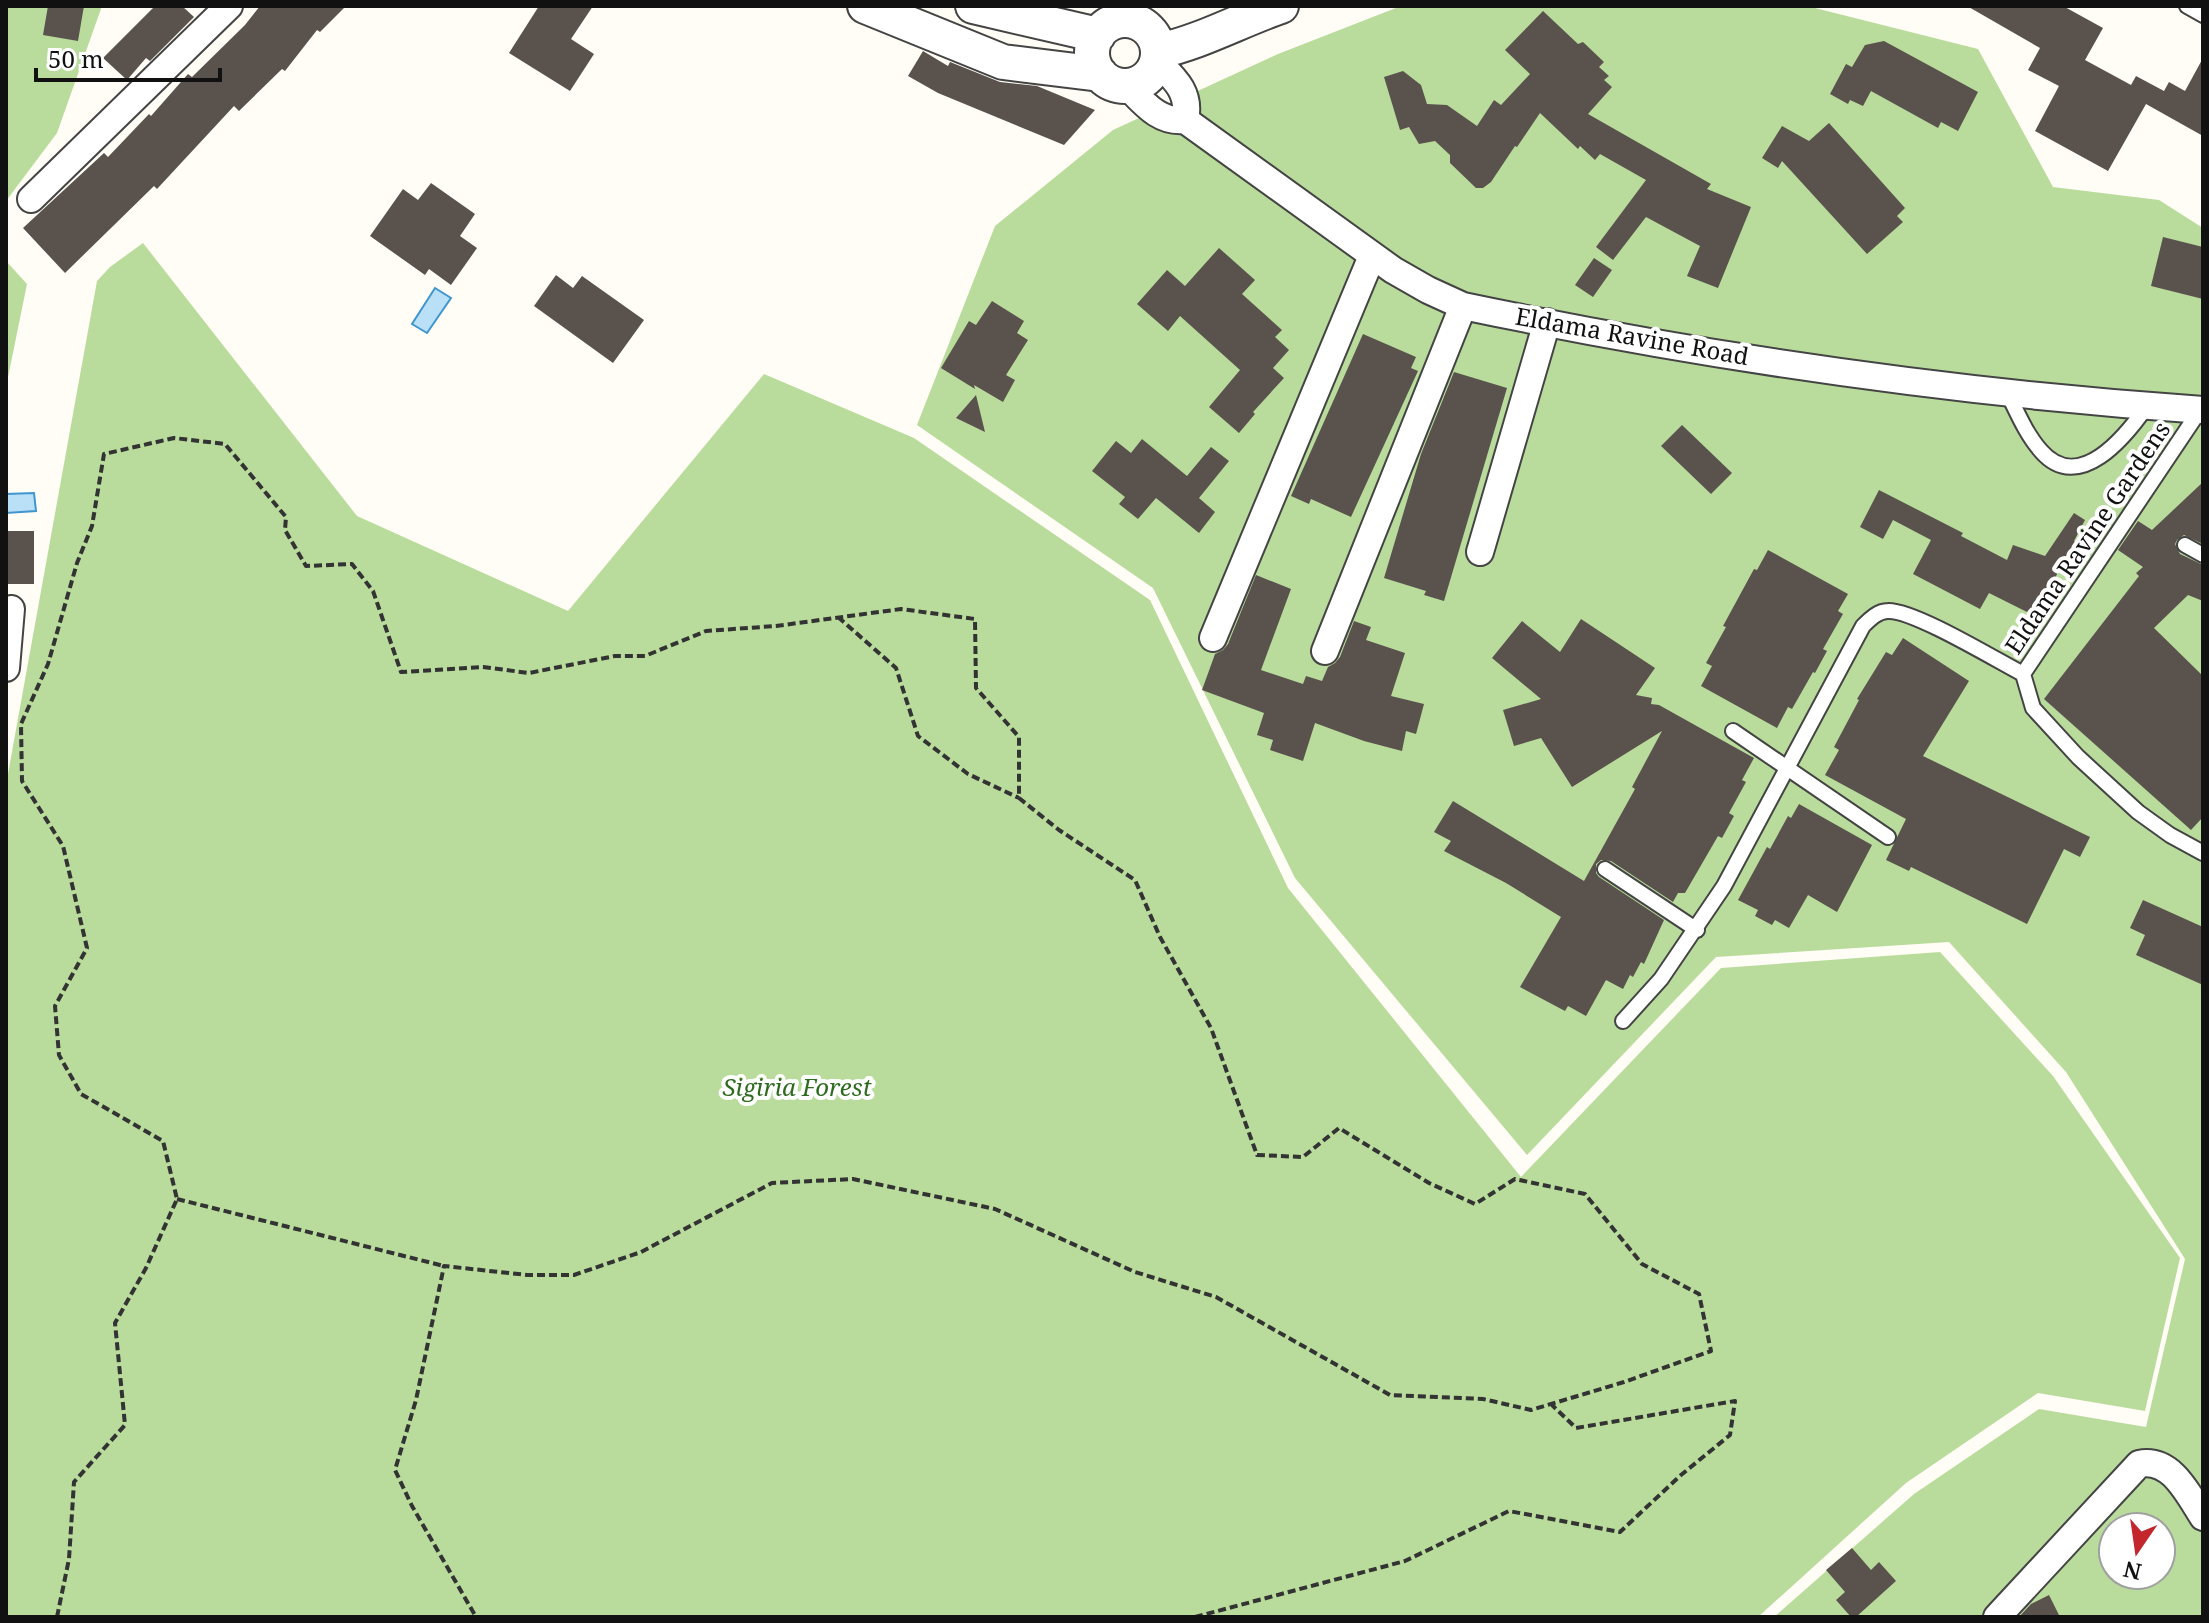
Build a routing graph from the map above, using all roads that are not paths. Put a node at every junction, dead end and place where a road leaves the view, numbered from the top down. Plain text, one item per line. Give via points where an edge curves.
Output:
1 (229, 6) edge
2 (865, 6) edge
3 (973, 6) edge
4 (1281, 6) edge
5 (2187, 6) edge
6 (1142, 14) edge
7 (2203, 15) edge
8 (1098, 35) junction
9 (1158, 56) junction
10 (1114, 80) junction
11 (1185, 120) junction
12 (31, 199) dead end
13 (1372, 256) junction
14 (1463, 306) junction
15 (1547, 322) junction
16 (2007, 392) junction
17 (2147, 406) junction
18 (2202, 410) edge
19 (2185, 545) dead end
20 (1480, 552) dead end
21 (2203, 555) edge
22 (11, 609) dead end
23 (1213, 638) dead end
24 (1325, 651) dead end
25 (6, 668) edge
26 (2023, 674) junction
27 (1733, 731) dead end
28 (1786, 766) junction
29 (1888, 837) dead end
30 (2203, 853) edge
31 (1605, 869) dead end
32 (1697, 930) junction
33 (1623, 1021) dead end
34 (2203, 1517) edge
35 (1997, 1617) edge

1 - 12 street
2 - 10 street via 1003,62
3 - 8 street
4 - 9 street
5 - 7 lane
6 - 8 street via 1114,22
6 - 9 street
8 - 10 street via 1093,54
9 - 10 street via 1146,78
9 - 11 street via 1183,90
10 - 11 street, Eldama Ravine Road via 1158,114
11 - 13 street, Eldama Ravine Road
13 - 14 street, Eldama Ravine Road
13 - 23 street
14 - 15 street, Eldama Ravine Road
14 - 24 street
15 - 16 street, Eldama Ravine Road via 1729,356
15 - 20 street
16 - 17 street, Eldama Ravine Road
16 - 17 lane via 2043,454 2071,467 2086,466 2107,451
17 - 18 street, Eldama Ravine Road
18 - 26 lane, Eldama Ravine Gardens
19 - 21 lane
22 - 25 street
26 - 28 lane via 1911,615 1886,610 1863,626
26 - 30 lane, Eldama Ravine Gardens via 2033,708 2078,757 2138,812
27 - 28 lane
28 - 29 lane
28 - 32 lane
31 - 32 lane
32 - 33 lane
34 - 35 street via 2165,1467 2139,1464

